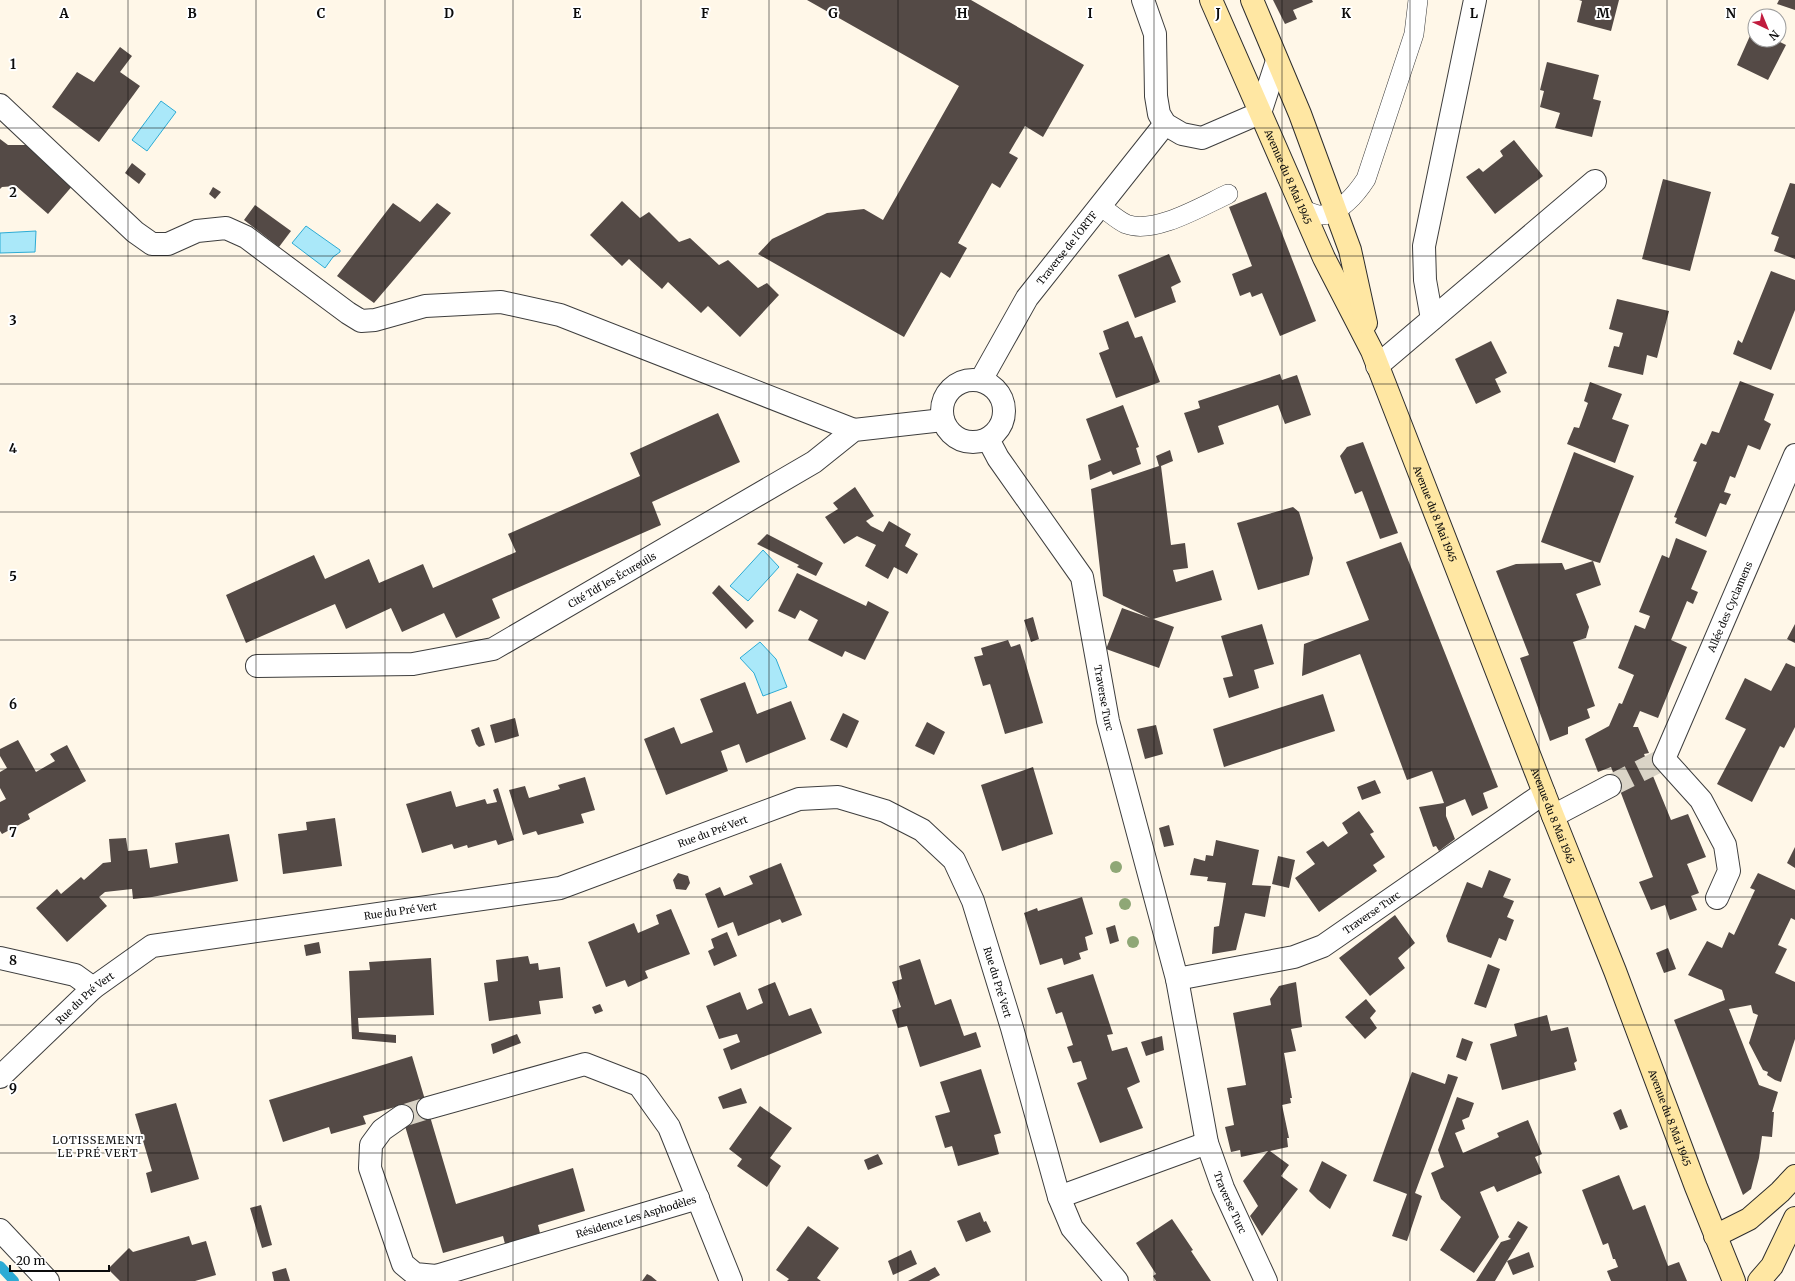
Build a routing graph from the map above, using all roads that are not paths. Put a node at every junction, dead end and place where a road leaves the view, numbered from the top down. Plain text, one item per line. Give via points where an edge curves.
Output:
1 (1143, 0) edge
2 (1211, 0) edge
3 (1252, 0) edge
4 (1418, 0) edge
5 (1475, 0) edge
6 (1277, 61) junction
7 (0, 105) edge
8 (1260, 113) junction
9 (1165, 124) junction
10 (1595, 181) dead end
11 (1228, 194) dead end
12 (1100, 206) junction
13 (1303, 210) junction
14 (1335, 211) junction
15 (1432, 319) junction
16 (1375, 358) junction
17 (980, 380) junction
18 (942, 420) junction
19 (854, 430) junction
20 (988, 439) junction
21 (1795, 455) edge
22 (258, 666) dead end
23 (1610, 786) tunnel mouth
24 (1544, 793) junction
25 (1552, 816) junction
26 (1718, 898) dead end
27 (0, 958) edge
28 (1177, 979) junction
29 (93, 988) junction
30 (0, 1077) edge
31 (428, 1108) tunnel mouth
32 (402, 1116) tunnel mouth
33 (1207, 1143) junction
34 (1795, 1176) edge
35 (1059, 1197) junction
36 (698, 1198) junction
37 (1795, 1218) edge
38 (0, 1230) edge
39 (1715, 1236) junction
40 (48, 1281) edge
41 (731, 1281) edge
42 (1117, 1281) edge
43 (1266, 1281) edge
44 (1734, 1281) edge
45 (1759, 1281) edge

1 - 9 street via 1155,34 1156,96 1159,114
2 - 8 main road, Avenue du 8 Mai 1945
3 - 6 main road, Avenue du 8 Mai 1945
4 - 14 lane via 1414,34 1366,179 1355,195
5 - 15 street via 1424,246 1425,280
6 - 8 street
6 - 14 main road, Avenue du 8 Mai 1945 via 1300,114
7 - 19 street via 135,232 152,244 168,244 198,231 226,228 246,237 348,314 361,321 375,320 425,306 501,302 560,315
8 - 9 street via 1202,138 1182,134
8 - 13 main road, Avenue du 8 Mai 1945
9 - 12 street, Traverse de l'ORTF
10 - 15 street
11 - 12 lane via 1163,223 1145,227 1126,224
12 - 17 street, Traverse de l'ORTF via 1027,298
13 - 14 lane via 1321,215
13 - 16 main road, Avenue du 8 Mai 1945 via 1324,258
14 - 16 main road, Avenue du 8 Mai 1945 via 1350,250
15 - 16 street
16 - 24 main road, Avenue du 8 Mai 1945
17 - 18 street via 970,379 952,386 942,405
17 - 20 street via 991,384 1000,394 1004,405 1001,426
18 - 19 street
18 - 20 street via 956,438 966,442
19 - 22 street, Cité Tdf les Écureuils via 814,462 493,649 414,664
20 - 28 street, Traverse Turc via 998,458 1082,577 1108,721
21 - 26 street, Allée des Cyclamens via 1664,759 1701,800 1725,845 1729,870
23 - 25 street
24 - 25 main road, Avenue du 8 Mai 1945
24 - 28 street, Traverse Turc via 1323,946 1294,957
25 - 39 main road, Avenue du 8 Mai 1945 via 1615,971
27 - 29 street via 75,975
28 - 33 street, Traverse Turc
29 - 30 street, Rue du Pré Vert
29 - 35 street, Rue du Pré Vert via 152,946 560,888 798,800 838,797 885,811 922,830 954,860 973,901 1012,1028
31 - 36 street, Résidence Les Asphodèles via 585,1064 639,1085 669,1127
32 - 36 street, Résidence Les Asphodèles via 382,1130 371,1145 370,1168 403,1264 415,1274 436,1276
33 - 35 street
33 - 43 street, Traverse Turc via 1223,1188
34 - 39 main road via 1749,1219
35 - 42 street, Rue du Pré Vert via 1072,1228
36 - 41 street
37 - 45 main road via 1772,1266
38 - 40 street
39 - 44 main road, Avenue du 8 Mai 1945

